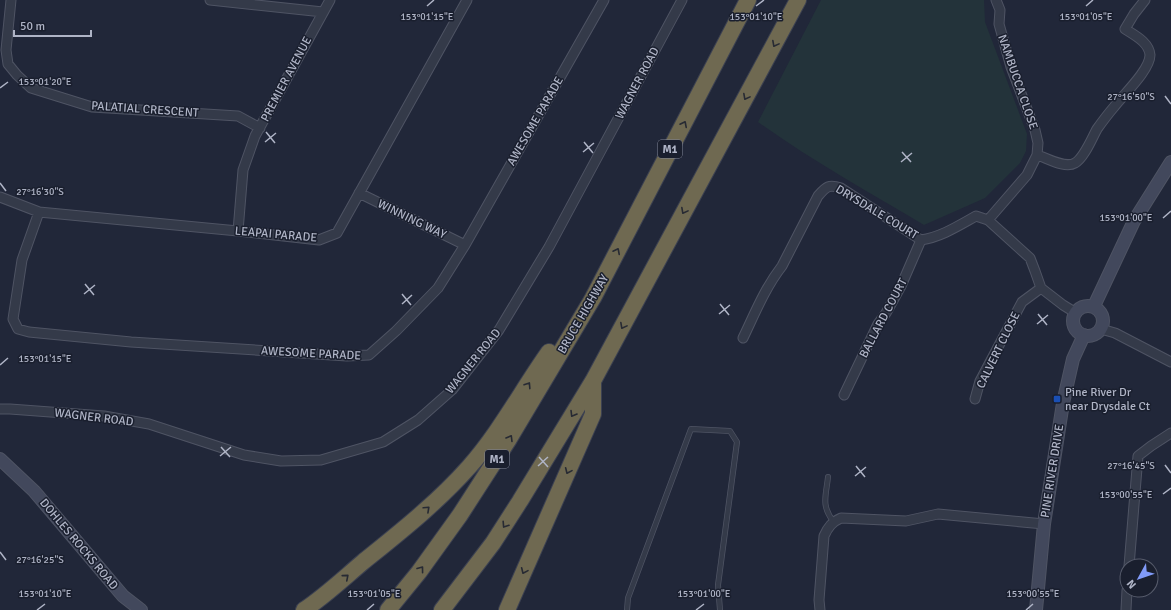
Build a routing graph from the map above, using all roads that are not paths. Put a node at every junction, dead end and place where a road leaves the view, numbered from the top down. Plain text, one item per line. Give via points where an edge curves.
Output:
1 (11, 0) edge
2 (210, 0) edge
3 (330, 0) edge
4 (467, 0) edge
5 (604, 0) edge
6 (682, 0) edge
7 (748, 0) edge
8 (798, 0) edge
9 (996, 0) edge
10 (1145, 0) edge
11 (323, 12) junction
12 (260, 128) junction
13 (1037, 155) junction
14 (1171, 162) edge
15 (359, 193) junction
16 (0, 197) edge
17 (39, 212) junction
18 (988, 220) junction
19 (238, 231) junction
20 (921, 240) junction
21 (465, 245) junction
22 (1041, 288) junction
23 (593, 298) junction
24 (1094, 306) junction
25 (1076, 313) junction
26 (1101, 329) junction
27 (1084, 335) junction
28 (743, 338) dead end
29 (1171, 362) edge
30 (593, 381) junction
31 (844, 395) dead end
32 (975, 399) dead end
33 (0, 409) edge
34 (1171, 433) edge
35 (0, 459) edge
36 (828, 477) dead end
37 (833, 521) junction
38 (1044, 524) junction
39 (1130, 558) edge
40 (123, 596) junction
41 (1127, 598) edge
42 (129, 610) edge
43 (141, 610) edge
44 (304, 610) edge
45 (388, 610) edge
46 (442, 610) edge
47 (507, 610) edge
48 (627, 610) edge
49 (720, 610) edge
50 (820, 610) edge
51 (1036, 610) edge
52 (1126, 610) edge

1 - 12 street, PALATIAL CRESCENT via 6,50 8,64 31,88 92,107 238,116
2 - 11 street
3 - 11 street, PREMIER AVENUE
4 - 15 street, LEAPAI PARADE
5 - 21 street, AWESOME PARADE
6 - 33 street, WAGNER ROAD via 549,247 499,330 452,390 418,420 383,442 321,460 281,461 244,455 149,424 104,416
23 -> 7 highway, BRUCE HIGHWAY / M1
8 -> 30 highway
9 - 13 street, NAMBUCCA CLOSE via 1000,10 999,24 1011,68 1035,130
10 - 13 street via 1125,29 1148,48 1149,63 1144,71 1114,106 1076,162 1067,164
11 - 12 street, PREMIER AVENUE
12 - 19 street, PREMIER AVENUE via 243,170
13 - 18 street, NAMBUCCA CLOSE via 1027,175
14 - 24 street via 1134,221
15 - 19 street, LEAPAI PARADE via 336,233 319,240
15 - 21 street, WINNING WAY
16 - 17 street, LEAPAI PARADE
17 - 19 street, LEAPAI PARADE
17 - 21 street, AWESOME PARADE via 22,260 13,319 18,329 131,342 347,356 369,355 438,288
18 - 20 street, DRYSDALE COURT via 976,216 944,233
18 - 22 street via 1030,258
20 - 28 street, DRYSDALE COURT via 841,188 832,185 826,187 818,196
20 - 31 street, BALLARD COURT via 901,286 878,324
22 - 25 street
22 - 32 street, CALVERT CLOSE via 1022,302 980,381
44 -> 23 highway via 328,593 426,510 470,466 508,416 547,355
45 -> 23 highway, BRUCE HIGHWAY / M1 via 460,515 509,440
24 - 25 street via 1084,306
24 - 26 street via 1103,316
25 - 27 street via 1074,326
26 - 27 street via 1094,335
26 - 29 street via 1115,333
27 - 38 street, PINE RIVER DRIVE via 1073,359 1062,403
30 -> 46 highway via 493,543
30 -> 47 highway via 593,414
34 - 39 street via 1138,456
35 - 40 street, DOHLES ROCKS ROAD via 34,491
36 - 37 lane via 824,506
37 - 38 street via 854,517 906,521 938,514
37 - 50 street via 824,536
38 - 51 street, PINE RIVER DRIVE
40 - 42 street, DOHLES ROCKS ROAD
40 - 43 street, DOHLES ROCKS ROAD
41 - 52 street
48 - 49 lane via 628,598 691,429 730,431 737,442 718,584

